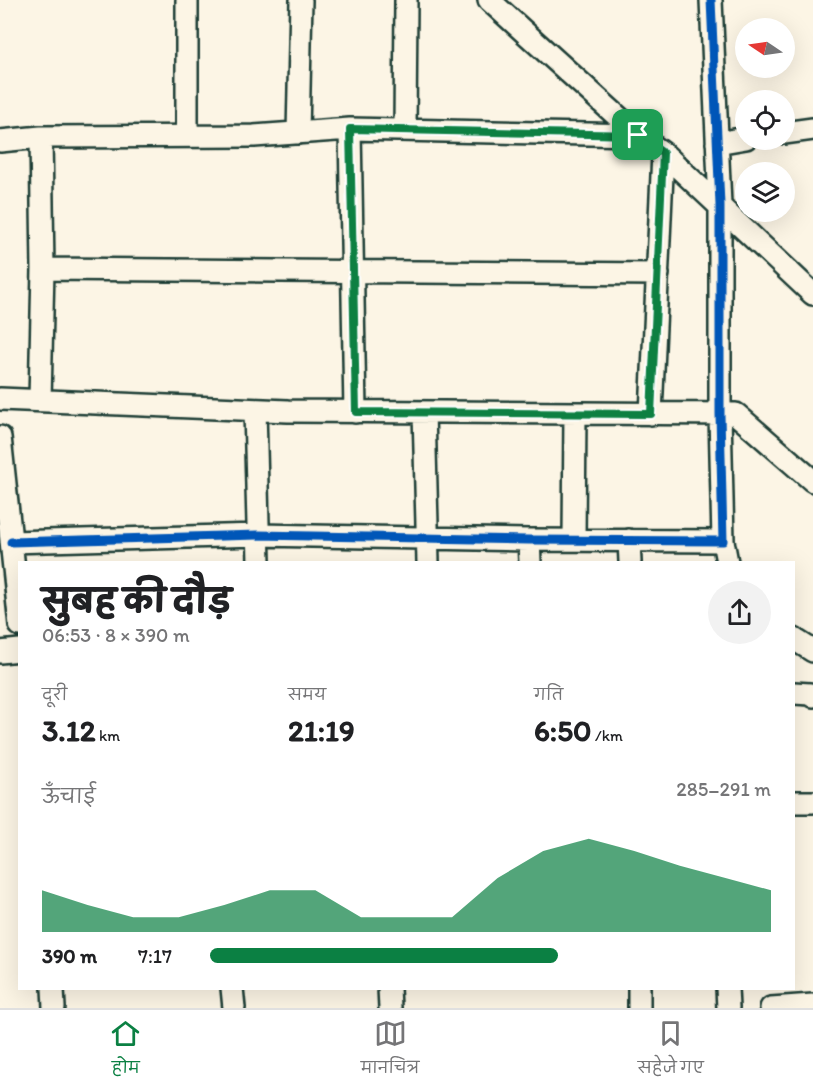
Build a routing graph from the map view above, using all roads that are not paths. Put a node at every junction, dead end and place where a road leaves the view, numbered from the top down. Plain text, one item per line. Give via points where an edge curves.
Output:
1 (187, 0) edge
2 (301, 0) edge
3 (406, 0) edge
4 (489, 0) edge
5 (711, 0) edge
6 (350, 129) junction
7 (405, 130) junction
8 (298, 133) junction
9 (638, 135) junction
10 (187, 136) junction
11 (41, 137) junction
12 (735, 140) edge
13 (0, 141) edge
14 (717, 143) junction
15 (663, 153) junction
16 (720, 205) junction
17 (43, 269) junction
18 (353, 271) junction
19 (658, 274) junction
20 (813, 294) edge
21 (0, 399) edge
22 (40, 400) junction
23 (255, 410) junction
24 (356, 412) junction
25 (424, 412) junction
26 (574, 413) junction
27 (651, 414) junction
28 (720, 414) junction
29 (0, 437) edge
30 (813, 481) edge
31 (258, 535) junction
32 (426, 538) junction
33 (530, 540) junction
34 (574, 540) junction
35 (629, 540) junction
36 (723, 541) junction
37 (11, 542) junction
38 (259, 561) edge
39 (428, 561) edge
40 (530, 561) edge
41 (630, 561) edge
42 (727, 561) edge
43 (18, 607) edge
44 (795, 640) edge
45 (18, 650) edge
46 (813, 651) edge
47 (0, 652) edge
48 (795, 693) edge
49 (813, 696) edge
50 (795, 802) edge
51 (813, 802) edge
52 (53, 990) edge
53 (232, 990) edge
54 (388, 990) edge
55 (639, 990) edge
56 (728, 990) edge
57 (813, 1005) edge
58 (780, 1007) edge
59 (54, 1008) edge
60 (234, 1008) edge
61 (390, 1008) edge
62 (639, 1008) edge
63 (728, 1008) edge

1 - 10 street
2 - 8 street
3 - 7 street
4 - 9 street
5 - 14 street
6 - 7 street
6 - 8 street
6 - 18 street
7 - 9 street
8 - 10 street
9 - 15 street
10 - 11 street
11 - 13 street
11 - 17 street
12 - 14 street
14 - 16 street
15 - 16 street
15 - 19 street
16 - 20 street
16 - 28 street
17 - 18 street
17 - 22 street
18 - 19 street
18 - 24 street
19 - 27 street
21 - 22 street
22 - 23 street
23 - 24 street
23 - 31 street
24 - 25 street
25 - 26 street
25 - 32 street
26 - 27 street
26 - 34 street
27 - 28 street
28 - 30 street via 736,414
28 - 36 street
29 - 37 street
31 - 32 street
31 - 37 street
31 - 38 street
32 - 33 street
32 - 39 street
33 - 34 street
33 - 40 street
34 - 35 street
35 - 36 street
35 - 41 street
36 - 42 street
37 - 43 street
44 - 46 street
45 - 47 street
48 - 49 street
50 - 51 street
52 - 59 street
53 - 60 street
54 - 61 street
55 - 62 street
56 - 63 street
57 - 58 street

